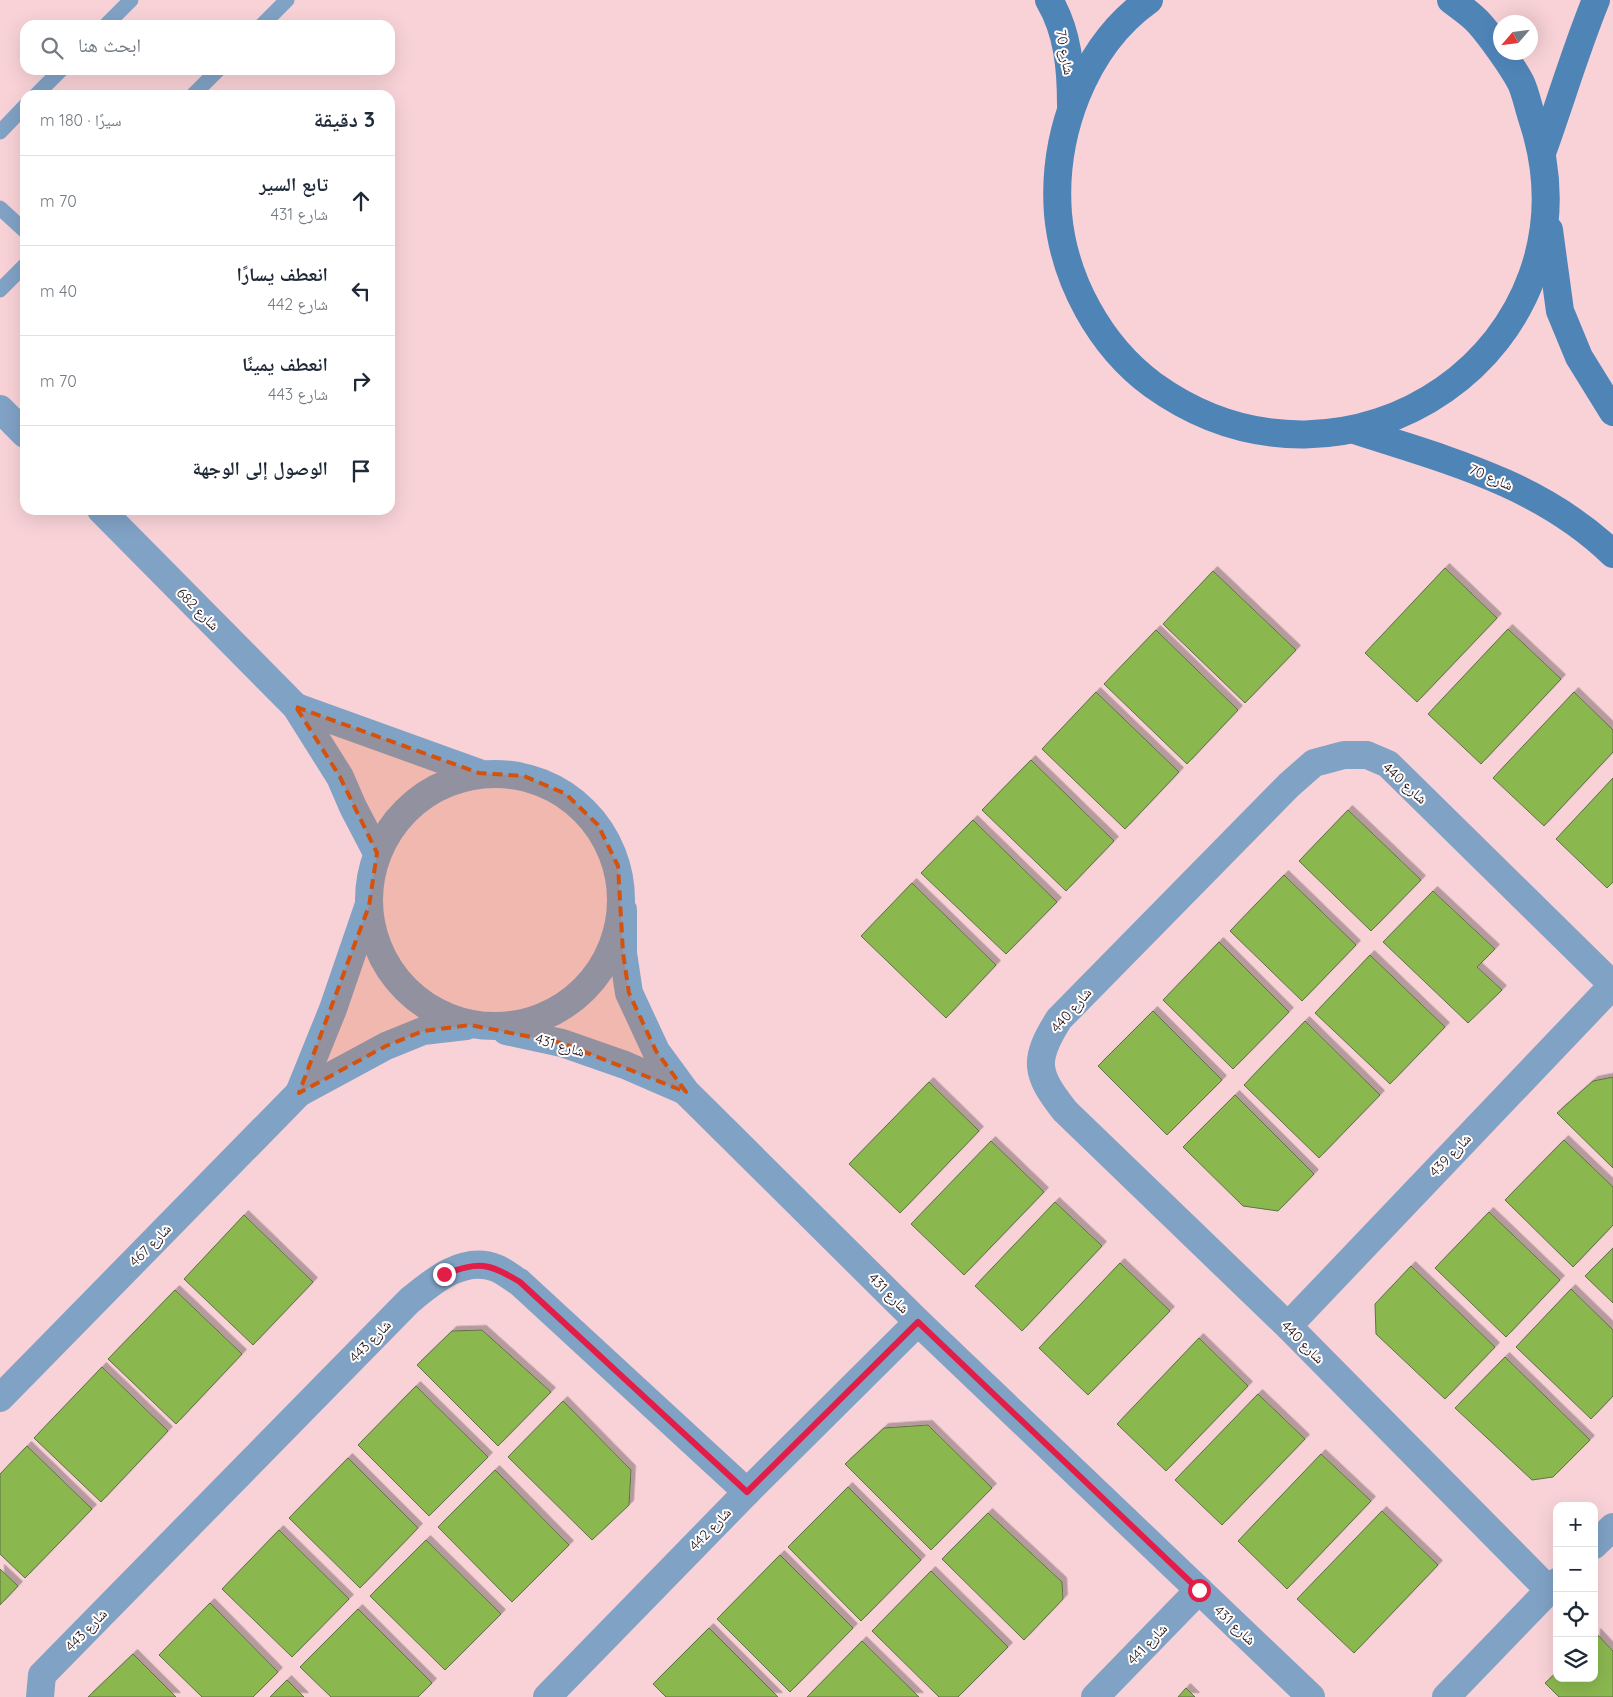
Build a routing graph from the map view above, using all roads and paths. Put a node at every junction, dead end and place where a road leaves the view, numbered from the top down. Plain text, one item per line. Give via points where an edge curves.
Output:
1 (131, 0) edge
2 (287, 0) edge
3 (1049, 0) edge
4 (1149, 0) edge
5 (1451, 0) edge
6 (1596, 0) edge
7 (111, 20) edge
8 (267, 20) edge
9 (57, 75) edge
10 (213, 75) edge
11 (41, 90) edge
12 (198, 90) edge
13 (1071, 107) junction
14 (20, 111) edge
15 (0, 132) edge
16 (1543, 150) junction
17 (1546, 207) junction
18 (0, 208) edge
19 (20, 226) edge
20 (20, 270) edge
21 (0, 290) edge
22 (0, 409) edge
23 (1613, 412) edge
24 (20, 429) edge
25 (1354, 430) junction
26 (105, 515) edge
27 (1613, 554) edge
28 (296, 707) junction
29 (480, 773) junction
30 (377, 853) junction
31 (368, 906) junction
32 (623, 910) junction
33 (1613, 985) edge
34 (479, 1026) junction
35 (686, 1092) junction
36 (299, 1093) junction
37 (918, 1322) junction
38 (1288, 1326) junction
39 (0, 1398) edge
40 (747, 1492) junction
41 (1613, 1527) edge
42 (1598, 1541) edge
43 (1553, 1586) edge
44 (1199, 1590) junction
45 (40, 1697) edge
46 (547, 1697) edge
47 (1095, 1697) edge
48 (1311, 1697) edge
49 (1446, 1697) edge

1 - 7 lane
2 - 8 lane
3 - 13 main road, شارع 70 via 1065,40 1071,73
4 - 13 main road via 1135,10 1097,54
5 - 16 main road via 1480,23 1520,82
6 - 16 main road
9 - 11 lane
10 - 12 lane
13 - 25 main road via 1061,142 1058,217 1078,289 1095,322 1118,352 1174,400 1208,417 1280,435 1317,436
14 - 15 lane
16 - 17 main road
17 - 23 main road via 1560,311 1579,357
17 - 25 main road via 1540,246 1529,284 1511,319 1487,351 1459,379 1427,402 1392,419
18 - 19 lane
20 - 21 lane
22 - 24 street
25 - 27 main road, شارع 70 via 1477,469 1535,496
26 - 28 street, شارع 682
28 - 29 street, شارع 682
28 - 30 street, شارع 682 via 340,777
29 - 30 street via 447,782 417,799 394,824
29 - 32 street, شارع 431 via 524,776 566,794 598,825 618,866
30 - 31 street via 370,879
31 - 34 street via 375,938 389,969 411,995 438,1014
31 - 36 street, شارع 467 via 333,1009
32 - 34 street, شارع 467 via 610,958 579,997 537,1021
32 - 35 street, شارع 431 via 623,954 629,993 656,1051
33 - 38 street, شارع 439
33 - 38 street, شارع 440 via 1388,764 1367,755 1344,755 1314,763 1289,785 1059,1019 1046,1039 1039,1068 1048,1090 1065,1111
34 - 35 street, شارع 431 via 562,1043 625,1065
34 - 36 street, شارع 467 via 423,1031 386,1046
35 - 37 street, شارع 431
36 - 39 street, شارع 467
37 - 40 street, شارع 442
37 - 44 street, شارع 431
38 - 43 street, شارع 440
40 - 45 street, شارع 443 via 520,1282 495,1267 470,1266 444,1274 408,1301 42,1675
40 - 46 street, شارع 442
41 - 42 street
43 - 49 street, شارع 440
44 - 47 street, شارع 441
44 - 48 street, شارع 431

